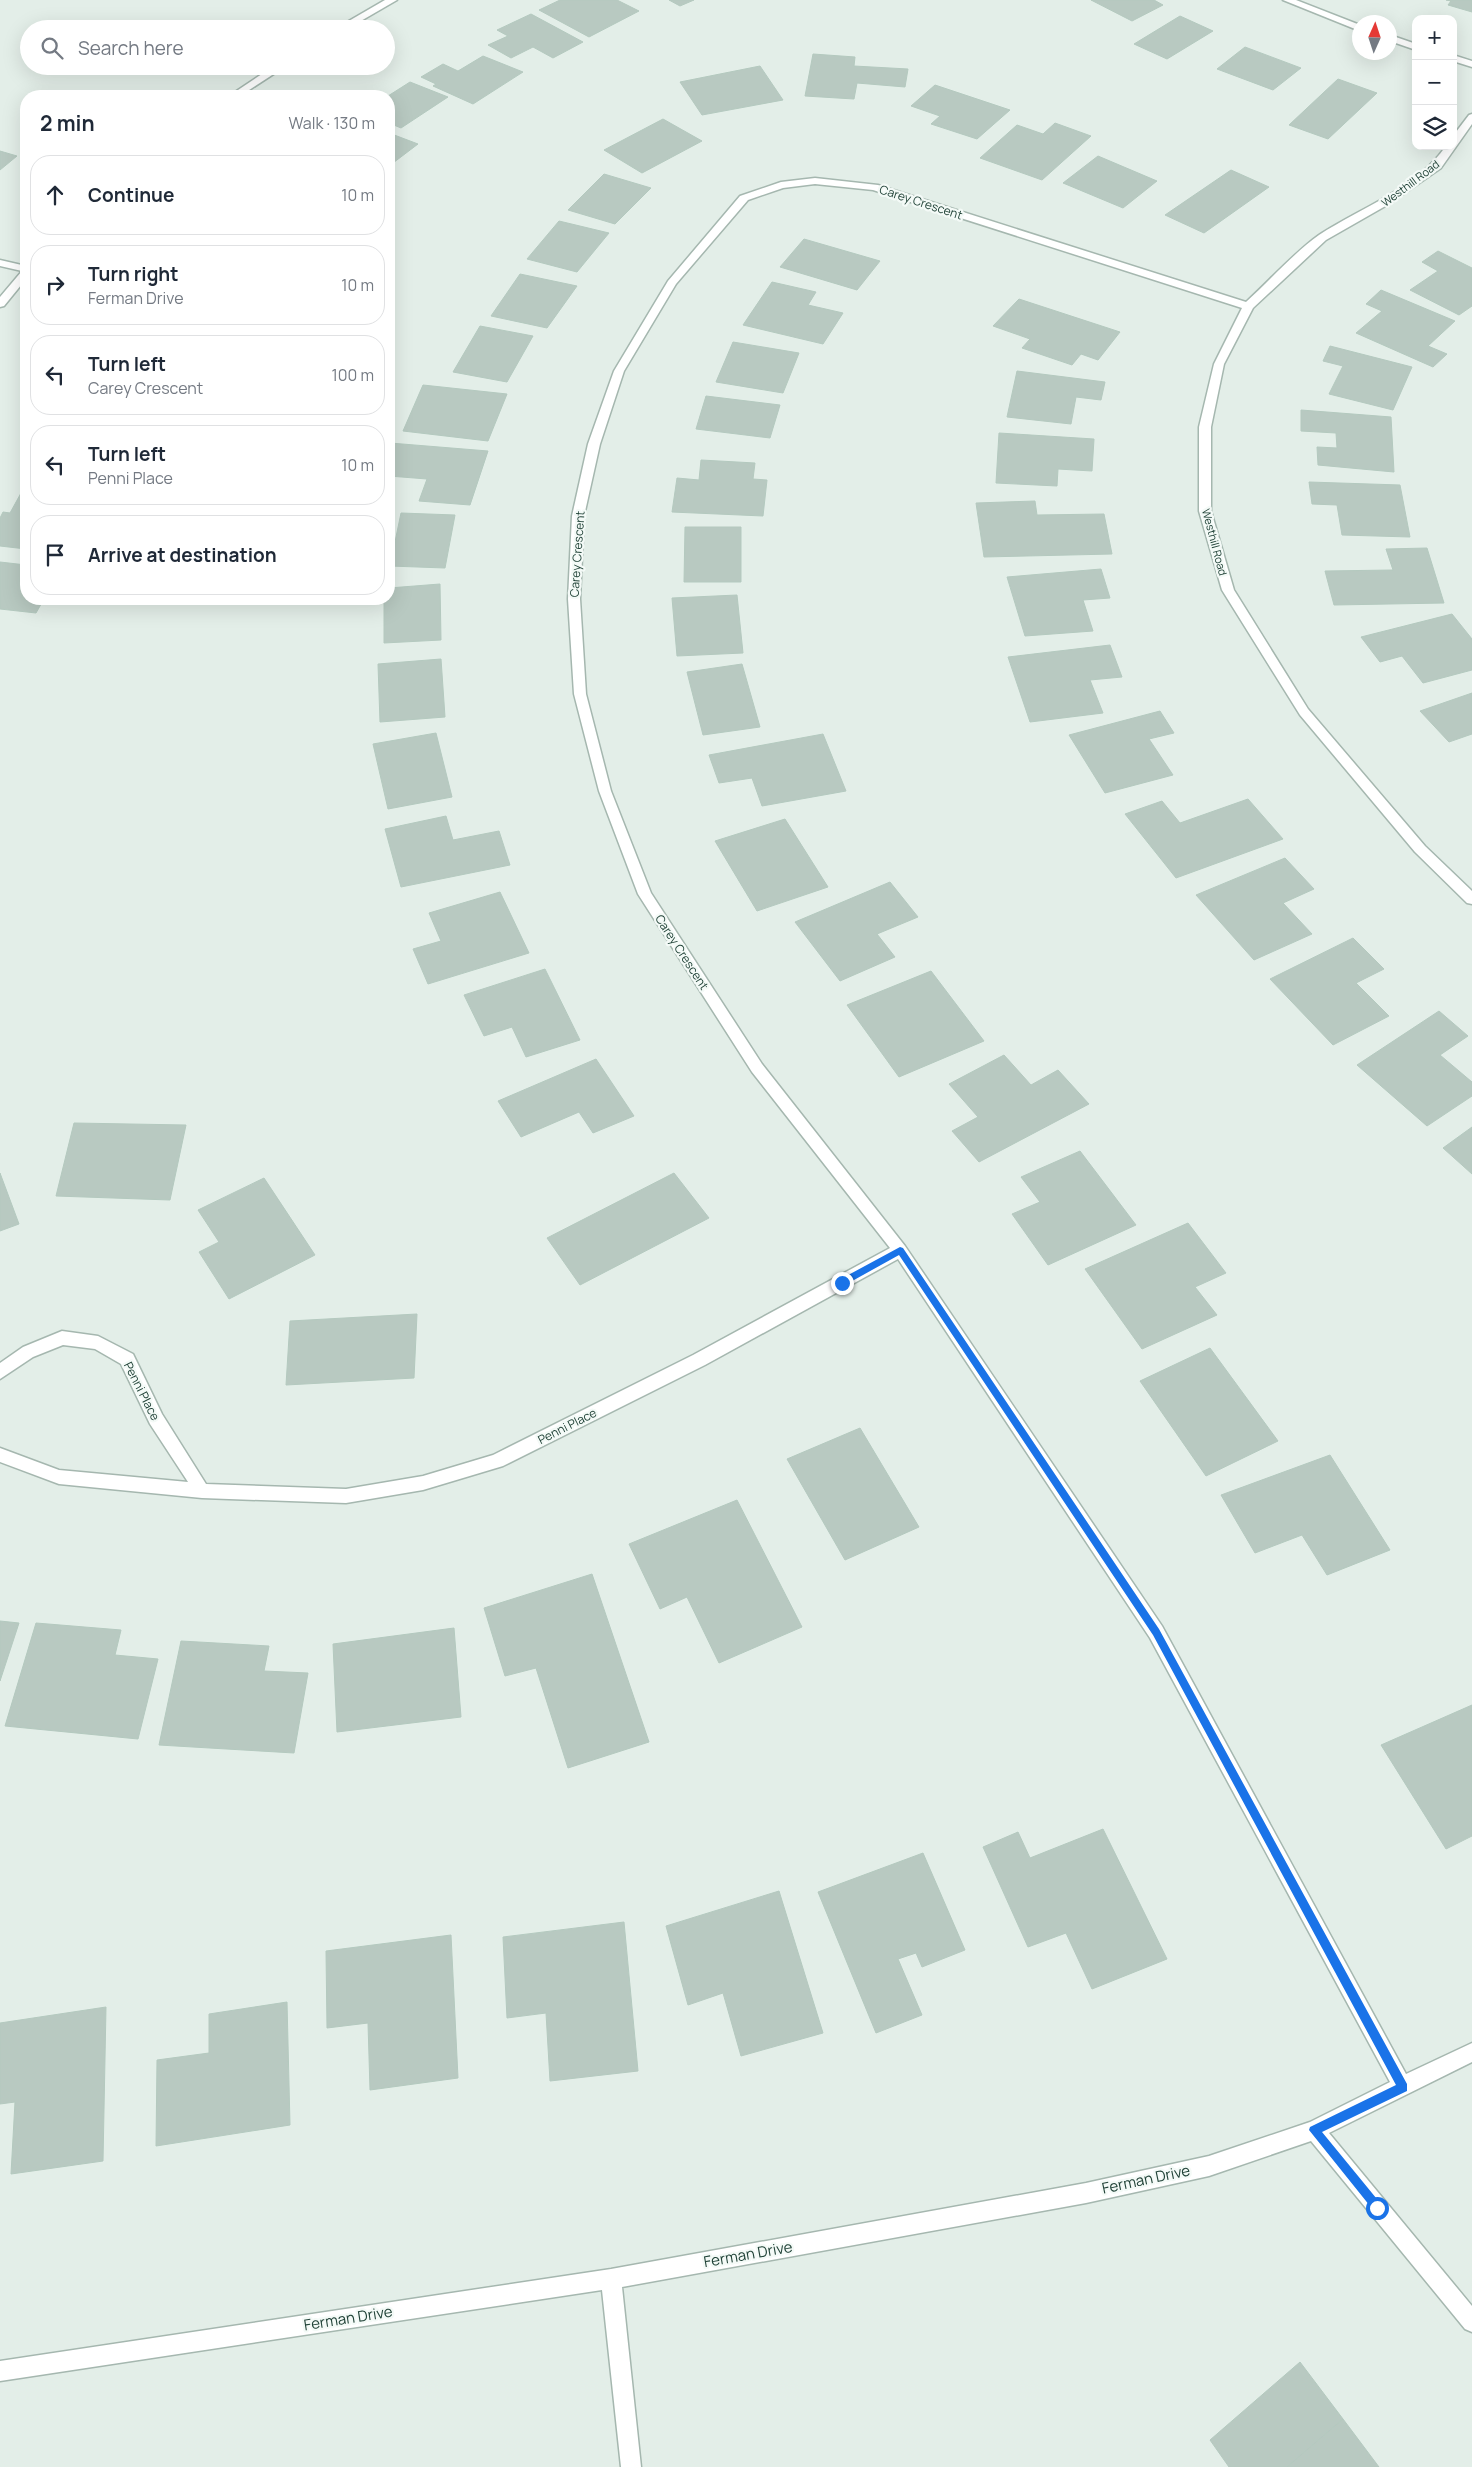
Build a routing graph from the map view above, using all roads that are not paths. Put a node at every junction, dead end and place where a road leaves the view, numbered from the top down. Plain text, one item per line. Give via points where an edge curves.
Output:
1 (392, 0) edge
2 (1288, 0) edge
3 (356, 20) edge
4 (1352, 25) edge
5 (1397, 40) edge
6 (1412, 46) edge
7 (1457, 59) edge
8 (1472, 64) edge
9 (267, 75) edge
10 (243, 90) edge
11 (1472, 117) edge
12 (1457, 138) edge
13 (1448, 150) edge
14 (0, 263) edge
15 (20, 268) edge
16 (20, 280) edge
17 (0, 304) edge
18 (1248, 306) junction
19 (1472, 899) edge
20 (900, 1250) junction
21 (0, 1372) edge
22 (0, 1455) edge
23 (202, 1490) junction
24 (1472, 2052) edge
25 (1403, 2088) junction
26 (1314, 2130) junction
27 (611, 2278) junction
28 (1472, 2322) edge
29 (0, 2371) edge
30 (631, 2467) edge

1 - 3 street
2 - 4 street
5 - 6 street
7 - 8 street
9 - 10 street
11 - 12 street
13 - 18 street, Westhill Road via 1437,166 1385,202 1322,238
14 - 15 street
16 - 17 street
18 - 19 street, Westhill Road via 1219,364 1205,427 1205,511 1228,590 1304,712 1420,849
18 - 20 street, Carey Crescent via 874,187 815,181 781,185 744,198 672,283 619,371 594,444 578,516 574,599 580,694 605,791 645,894 757,1068
20 - 23 street, Penni Place via 699,1360 498,1461 423,1483 346,1496
20 - 25 street, Carey Crescent via 1156,1632
21 - 23 street, Penni Place via 28,1352 62,1338 98,1343 127,1359 156,1419
22 - 23 street, Penni Place via 59,1477
24 - 25 street, Ferman Drive
25 - 26 street, Ferman Drive
26 - 27 street, Ferman Drive via 1209,2166 1086,2193
26 - 28 street
27 - 29 street, Ferman Drive
27 - 30 street

